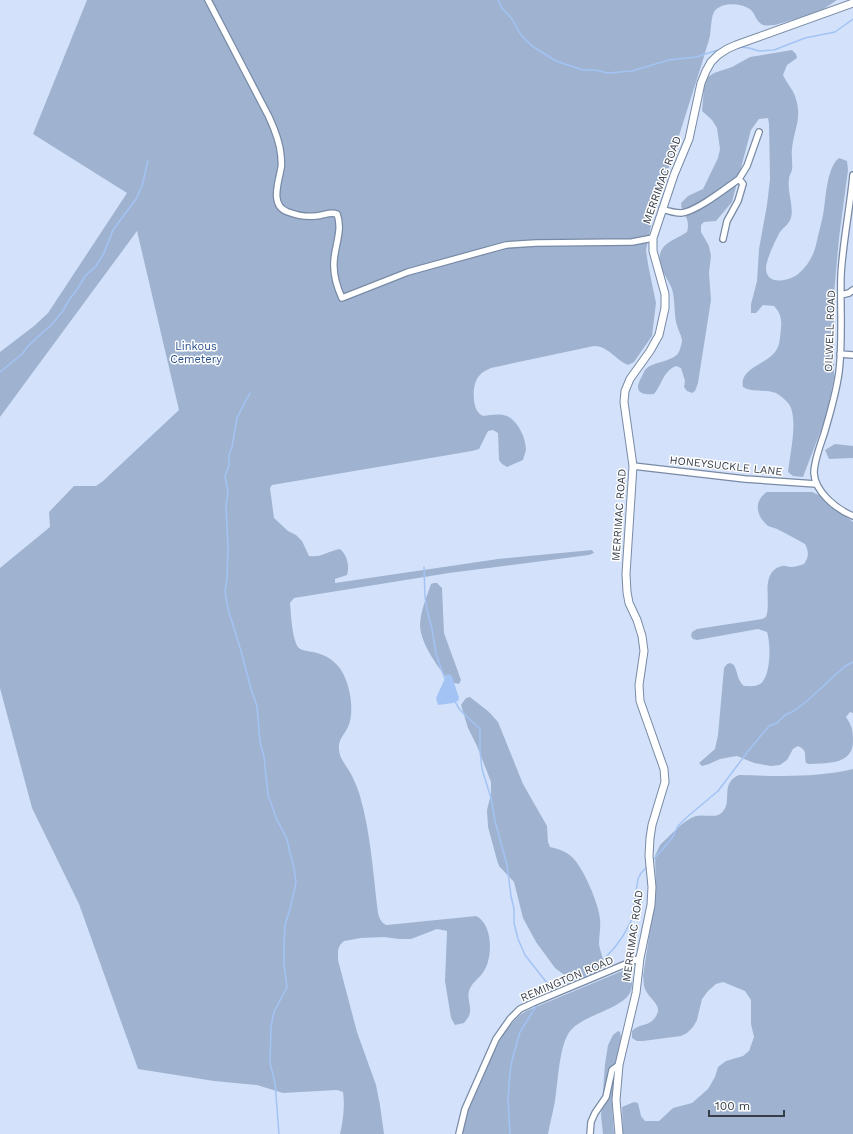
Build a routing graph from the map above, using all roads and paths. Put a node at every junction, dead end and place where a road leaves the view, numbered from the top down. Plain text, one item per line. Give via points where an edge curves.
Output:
1 (208, 0) edge
2 (853, 3) edge
3 (759, 132) dead end
4 (853, 175) edge
5 (738, 179) junction
6 (662, 210) junction
7 (653, 238) junction
8 (723, 239) dead end
9 (853, 290) edge
10 (841, 295) junction
11 (840, 354) junction
12 (853, 355) edge
13 (633, 466) junction
14 (816, 484) junction
15 (853, 516) edge
16 (640, 958) junction
17 (619, 1065) junction
18 (459, 1134) edge
19 (590, 1134) edge
20 (619, 1134) edge

1 - 7 street via 276,133 281,167 276,194 281,206 290,213 316,216 337,214 340,223 334,276 342,298 408,272 506,245 632,242
2 - 6 street, MERRIMAC ROAD via 731,47 711,62 701,83 689,139
3 - 5 street via 747,166
4 - 10 street, OILWELL ROAD
5 - 6 street via 689,211 681,213
5 - 8 street via 743,184 727,222
6 - 7 street, MERRIMAC ROAD
7 - 13 street, MERRIMAC ROAD via 653,251 665,294 665,308 659,335 625,390 624,412
9 - 10 street
10 - 11 street, OILWELL ROAD
11 - 12 street
11 - 14 street, OILWELL ROAD via 833,404 814,472
13 - 14 street, HONEYSUCKLE LANE
13 - 16 street, MERRIMAC ROAD via 627,592 642,636 644,651 639,685 640,701 664,769 665,782 650,838 651,905
14 - 15 street via 835,505
16 - 17 street, MERRIMAC ROAD via 636,994
16 - 18 street, REMINGTON ROAD via 520,1009 496,1039 465,1109
17 - 19 street via 612,1070 606,1097 595,1113
17 - 20 street, MERRIMAC ROAD via 616,1100

